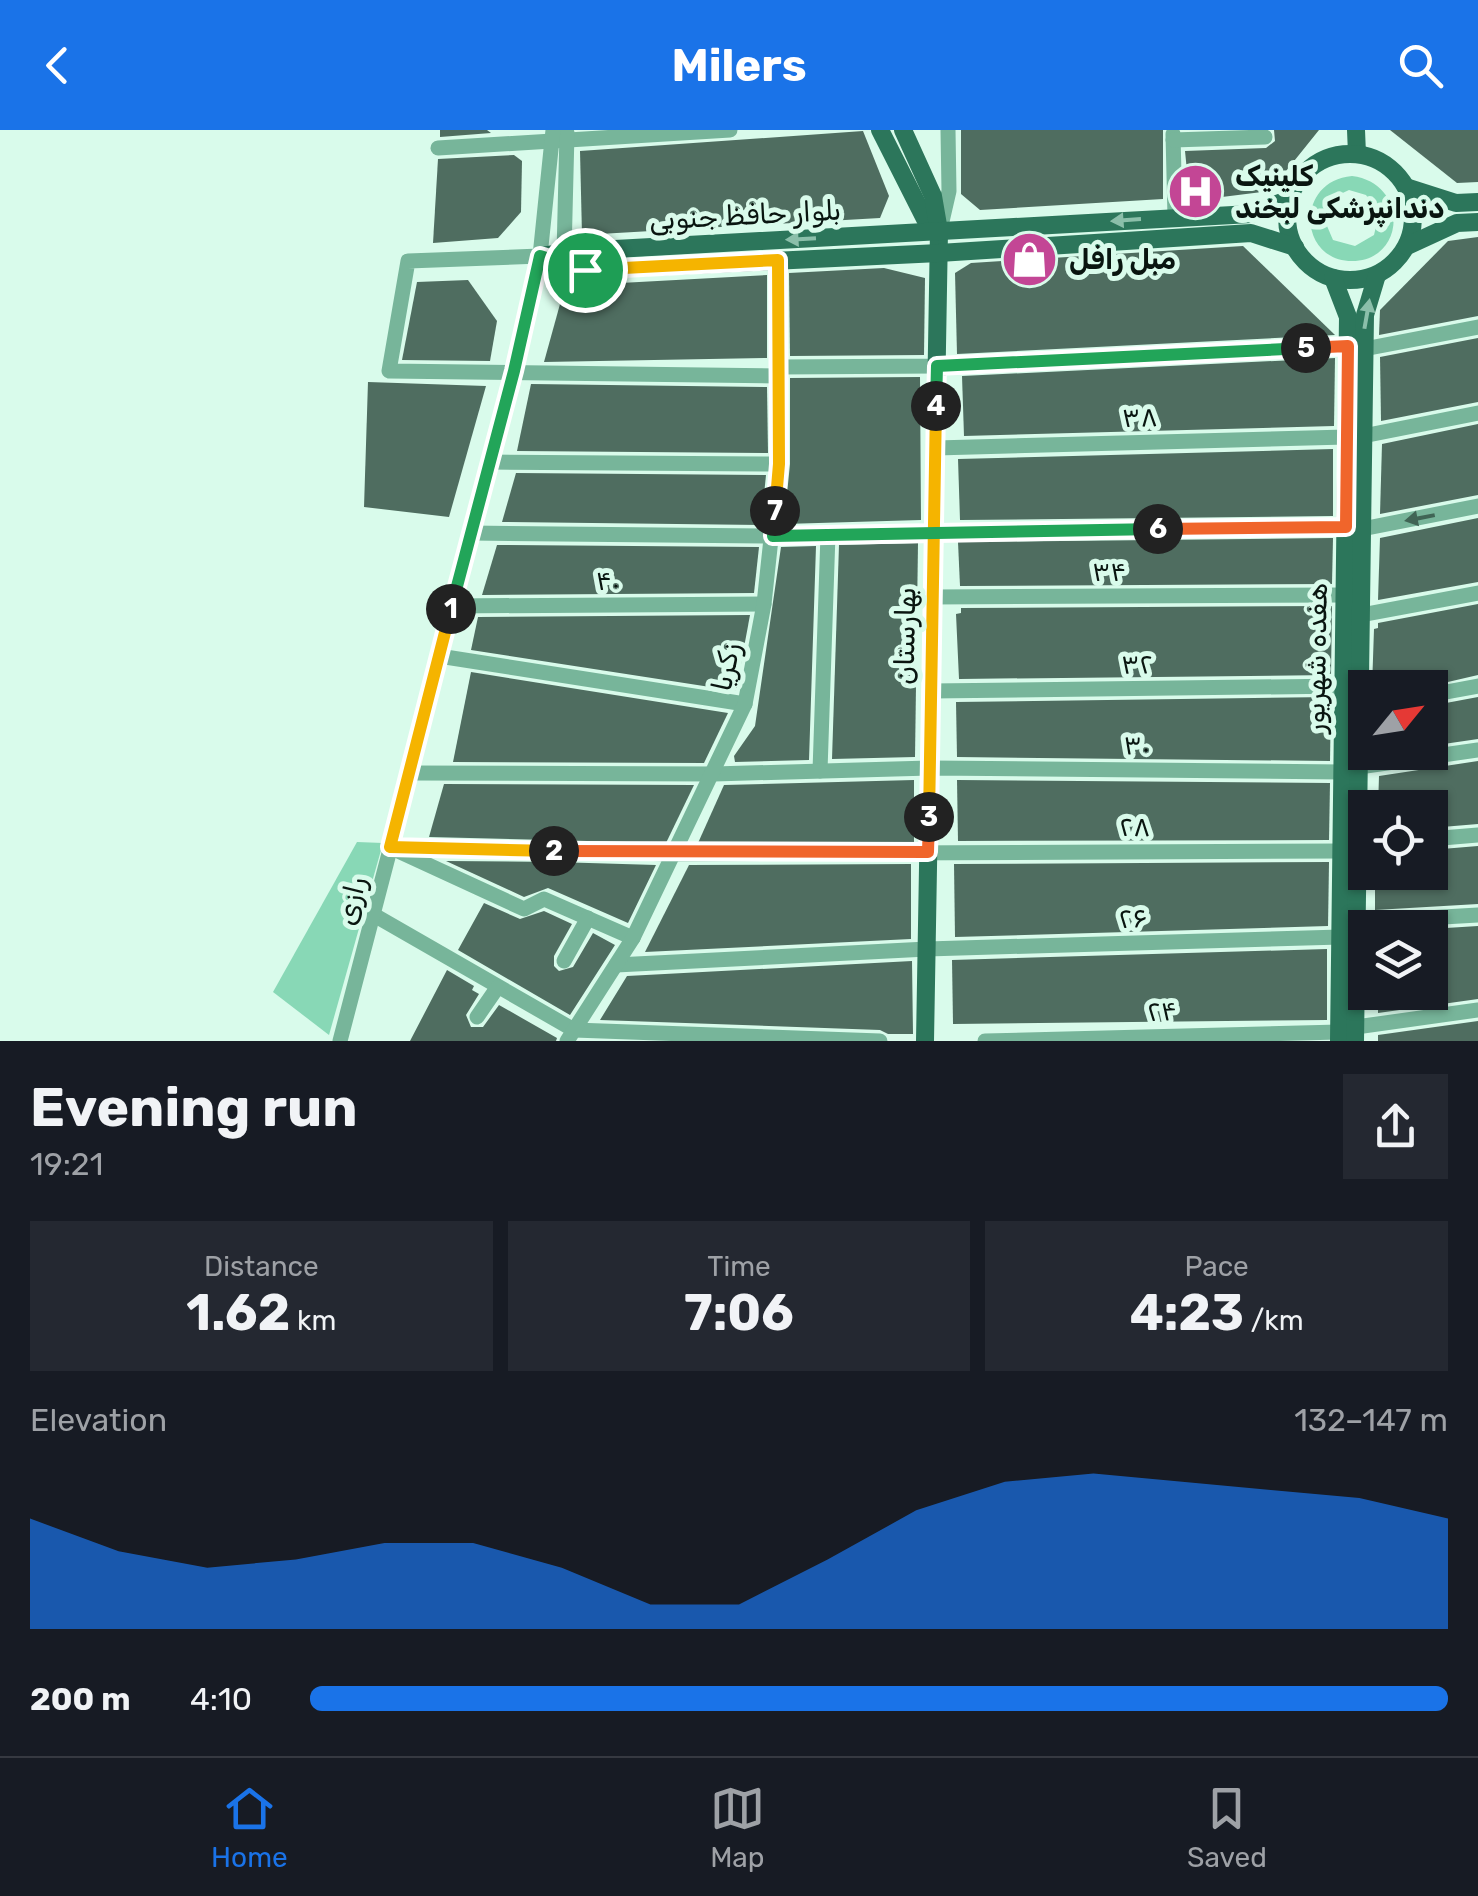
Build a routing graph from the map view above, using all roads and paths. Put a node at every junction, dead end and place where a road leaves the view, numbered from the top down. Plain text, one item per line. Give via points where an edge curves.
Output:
1 (730, 130) edge
2 (880, 130) edge
3 (902, 130) edge
4 (948, 130) edge
5 (1356, 130) edge
6 (560, 135) edge
7 (1173, 135) edge
8 (1265, 137) dead end
9 (438, 148) dead end
10 (1357, 154) junction
11 (1406, 187) junction
12 (1290, 199) junction
13 (925, 200) junction
14 (1478, 202) edge
15 (1176, 217) junction
16 (1478, 222) edge
17 (940, 231) junction
18 (1407, 246) junction
19 (1295, 247) junction
20 (939, 253) junction
21 (564, 254) junction
22 (540, 256) junction
23 (778, 260) junction
24 (1377, 275) junction
25 (1332, 278) junction
26 (1478, 327) edge
27 (1356, 347) junction
28 (937, 366) junction
29 (514, 371) junction
30 (778, 371) junction
31 (1478, 412) edge
32 (1355, 436) junction
33 (936, 448) junction
34 (488, 462) junction
35 (779, 464) junction
36 (1478, 506) edge
37 (1354, 528) junction
38 (934, 531) junction
39 (470, 533) junction
40 (828, 534) junction
41 (773, 536) junction
42 (1478, 594) edge
43 (1345, 595) junction
44 (933, 597) junction
45 (764, 604) junction
46 (452, 606) junction
47 (1361, 615) junction
48 (439, 656) junction
49 (1362, 670) edge
50 (1344, 686) junction
51 (1478, 686) edge
52 (931, 691) junction
53 (1448, 692) edge
54 (745, 704) junction
55 (1348, 733) edge
56 (1478, 750) edge
57 (1448, 754) edge
58 (930, 768) junction
59 (1348, 769) edge
60 (820, 771) junction
61 (408, 772) junction
62 (714, 774) junction
63 (1478, 835) edge
64 (1448, 838) edge
65 (390, 847) junction
66 (1348, 847) edge
67 (928, 852) junction
68 (674, 854) junction
69 (1348, 889) edge
70 (374, 915) junction
71 (1478, 915) edge
72 (1448, 917) edge
73 (588, 918) junction
74 (1340, 937) junction
75 (633, 938) junction
76 (927, 948) junction
77 (564, 961) dead end
78 (616, 965) junction
79 (496, 988) junction
80 (1349, 1010) edge
81 (1478, 1010) edge
82 (476, 1017) dead end
83 (1347, 1035) edge
84 (570, 1036) edge
85 (340, 1041) edge
86 (880, 1041) edge
87 (925, 1041) edge
88 (985, 1041) edge

1 - 6 street
2 - 13 main road
3 - 13 main road
4 - 17 street
5 - 10 main road
6 - 9 street
6 - 21 street
6 - 22 street, رازی
7 - 8 street
7 - 15 street
10 - 11 main road via 1382,163
10 - 12 main road via 1315,164
11 - 14 main road via 1456,203
11 - 18 main road via 1414,220
12 - 15 main road, بلوار حافظ جنوبی via 1251,214
12 - 19 main road
13 - 17 main road via 925,220
15 -> 17 main road, بلوار حافظ جنوبی
16 - 18 main road
17 - 20 main road, بهارستان
17 -> 21 main road, بلوار حافظ جنوبی
18 - 24 main road
19 - 20 main road, بلوار حافظ جنوبی via 1251,233
19 - 25 main road
20 - 23 main road, بلوار حافظ جنوبی
20 - 28 main road, بهارستان
21 - 22 main road, بلوار حافظ جنوبی
22 - 23 main road, بلوار حافظ جنوبی via 585,270
22 - 29 street, رازی
22 - 29 street via 408,261 388,371
23 - 30 street, زکریا
24 - 25 main road
27 -> 24 main road, هفده شهریور
25 - 27 main road, هفده شهریور
26 - 27 street
27 - 28 street
27 - 32 main road, هفده شهریور
28 - 30 street
28 - 33 main road, بهارستان
29 - 30 street
29 - 34 street, رازی
30 - 35 street, زکریا
31 - 32 street, ۳۸
32 - 33 street, ۳۸
32 - 37 main road, هفده شهریور
33 - 38 main road, بهارستان
34 - 35 street
34 - 39 street, رازی
35 - 41 street, زکریا
36 -> 37 street
37 - 38 street
37 - 43 main road, هفده شهریور
37 - 47 main road, هفده شهریور
38 - 40 street
38 - 44 main road, بهارستان
39 - 41 street
39 - 46 street, رازی
40 - 41 street
40 - 60 street
41 - 45 street, زکریا
42 - 47 street
43 - 44 street, ۳۴
43 - 50 main road, هفده شهریور
44 - 52 main road, بهارستان
45 - 46 street, ۴۰
45 - 54 street, زکریا
46 - 48 street, رازی
47 - 49 main road, هفده شهریور
48 - 54 street
48 - 61 street, رازی
50 - 52 street, ۳۲
50 - 55 main road, هفده شهریور
51 - 53 street
52 - 58 main road, بهارستان
54 - 62 street, زکریا
56 - 57 street, ۳۰
58 - 59 street, ۳۰
58 - 60 street, ۳۰
58 - 67 main road, بهارستان
60 - 62 street, ۳۰
61 - 62 street, ۳۰
61 - 65 street, رازی
62 - 68 street, زکریا
63 - 64 street
65 - 68 street
65 - 70 street, رازی
65 - 73 street via 524,908 544,899
66 - 67 street, ۲۸
67 - 68 street, ۲۸
67 - 76 main road, بهارستان
68 - 75 street, زکریا
69 - 74 main road, هفده شهریور
70 - 79 street
70 - 85 street, رازی
71 - 72 street
73 - 75 street
73 - 77 street
74 - 76 street, ۲۶
74 - 83 main road, هفده شهریور
75 - 78 street, زکریا
76 - 78 street, ۲۶
76 - 87 main road, بهارستان
78 - 84 street, زکریا
79 - 82 street
79 - 84 street
80 - 83 main road, هفده شهریور
81 - 83 street, ۲۴
83 - 88 street, ۲۴
84 - 86 street

